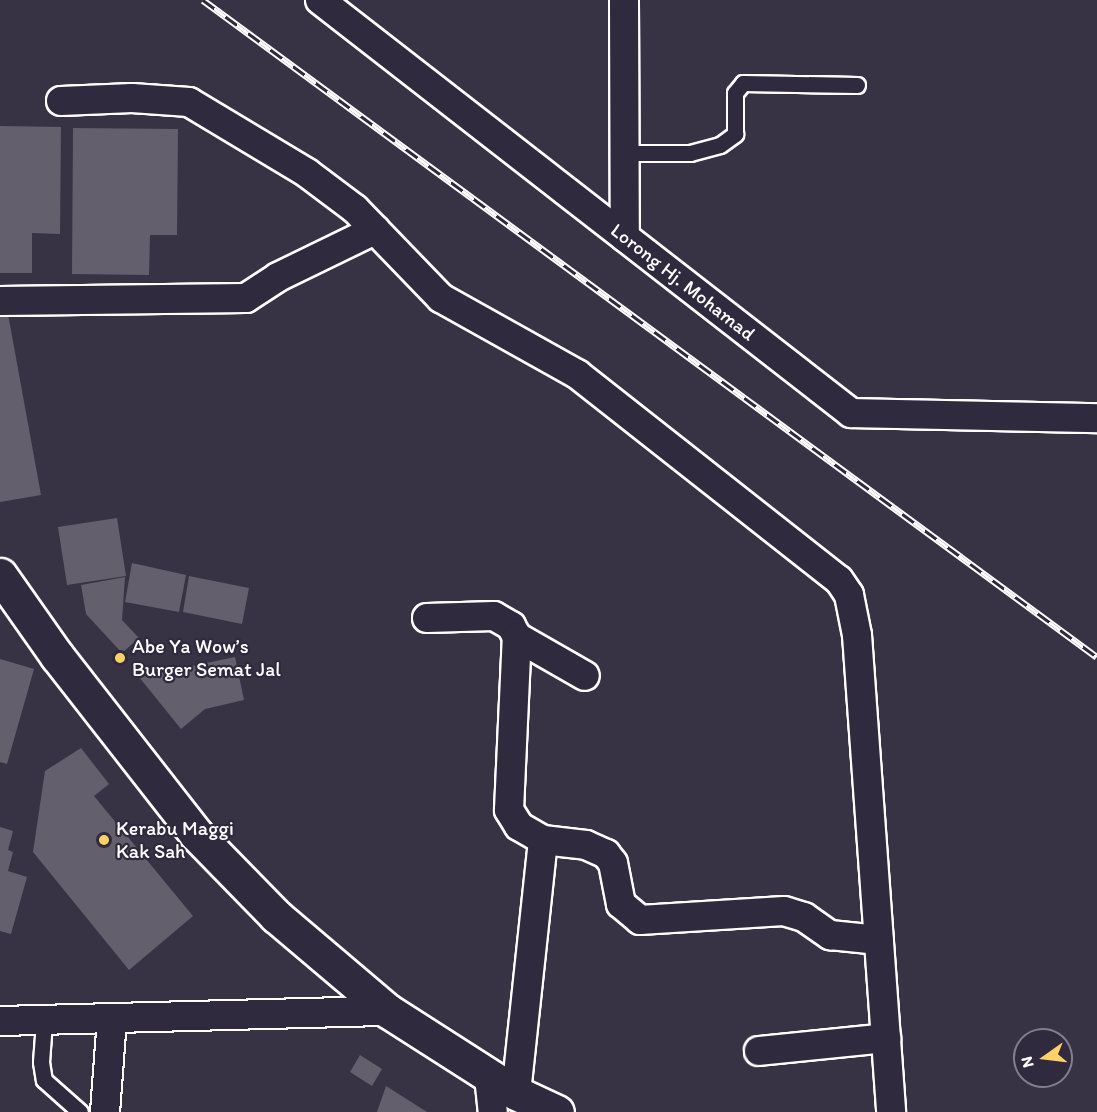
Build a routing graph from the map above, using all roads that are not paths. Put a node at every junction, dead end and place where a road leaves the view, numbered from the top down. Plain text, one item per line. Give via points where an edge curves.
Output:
1 (320, 0) edge
2 (624, 0) edge
3 (857, 85) dead end
4 (61, 101) dead end
5 (625, 153) junction
6 (375, 230) junction
7 (625, 237) junction
8 (0, 301) edge
9 (1097, 418) edge
10 (0, 575) edge
11 (427, 618) dead end
12 (518, 637) junction
13 (585, 676) dead end
14 (543, 840) junction
15 (879, 940) junction
16 (388, 1011) junction
17 (112, 1018) junction
18 (0, 1021) edge
19 (44, 1022) junction
20 (886, 1038) junction
21 (759, 1051) dead end
22 (499, 1094) edge
23 (81, 1112) edge
24 (105, 1112) edge
25 (556, 1112) edge
26 (891, 1112) edge

1 - 7 street, Lorong Hj. Mohamad
2 - 5 street
3 - 5 lane via 743,83 735,93 735,134 720,145 690,153
4 - 6 street via 132,98 189,102 307,173 355,209
5 - 7 street
6 - 8 street via 278,277 246,298
6 - 15 street via 441,298 577,374 839,580 854,612
7 - 9 street, Lorong Hj. Mohamad via 851,413
10 - 16 main road via 57,656 196,834 276,916
11 - 12 street via 494,616 511,626
12 - 13 street
12 - 14 street via 509,810 519,826
14 - 15 street via 586,845 606,854 612,863 621,904 640,920 784,911 804,917 830,934
14 - 22 street
15 - 20 street
16 - 17 street
16 - 22 main road
17 - 19 street
17 - 24 street
18 - 19 street
19 - 23 lane via 40,1062 45,1080
20 - 21 street
20 - 26 street
22 - 25 main road

